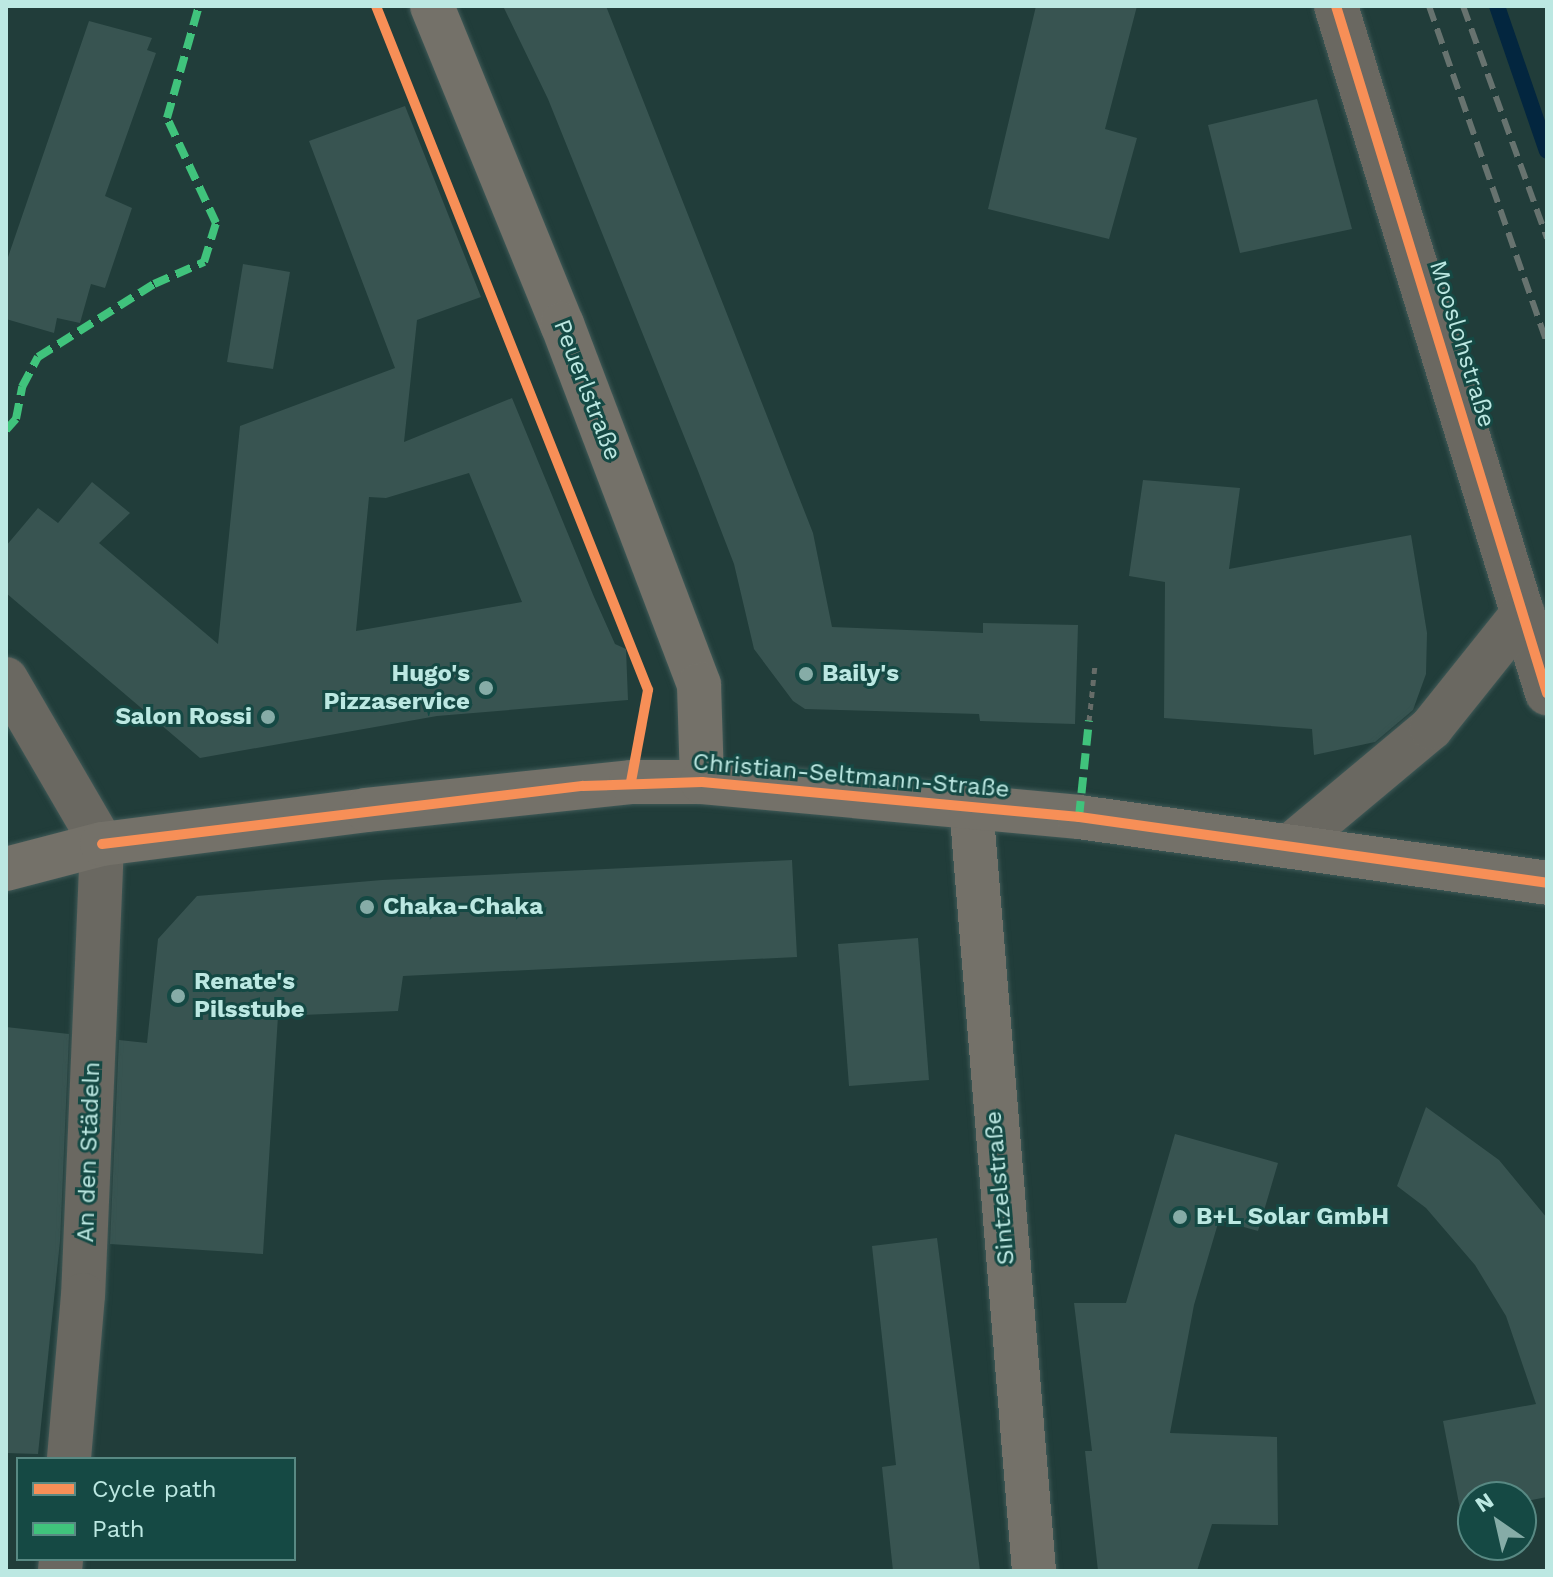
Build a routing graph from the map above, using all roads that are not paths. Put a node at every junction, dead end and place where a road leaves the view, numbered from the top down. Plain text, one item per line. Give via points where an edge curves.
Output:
1 (432, 6) edge
2 (1336, 6) edge
3 (1523, 613) junction
4 (6, 679) edge
5 (1547, 693) edge
6 (702, 782) junction
7 (971, 805) junction
8 (102, 844) junction
9 (1290, 846) junction
10 (6, 869) edge
11 (1547, 883) edge
12 (69, 1457) edge
13 (1034, 1571) edge

1 - 6 street, Peuerlstraße via 562,324 699,685
2 - 3 street, Mooslohstraße
3 - 5 street, Mooslohstraße
3 - 9 street via 1431,728
4 - 8 street
6 - 7 street, Christian-Seltmann-Straße
6 - 8 street, Christian-Seltmann-Straße via 583,786
7 - 9 street, Christian-Seltmann-Straße
7 - 13 street, Sintzelstraße
8 - 10 street, Christian-Seltmann-Straße
8 - 12 street, An den Städeln via 83,1295
9 - 11 street, Christian-Seltmann-Straße

